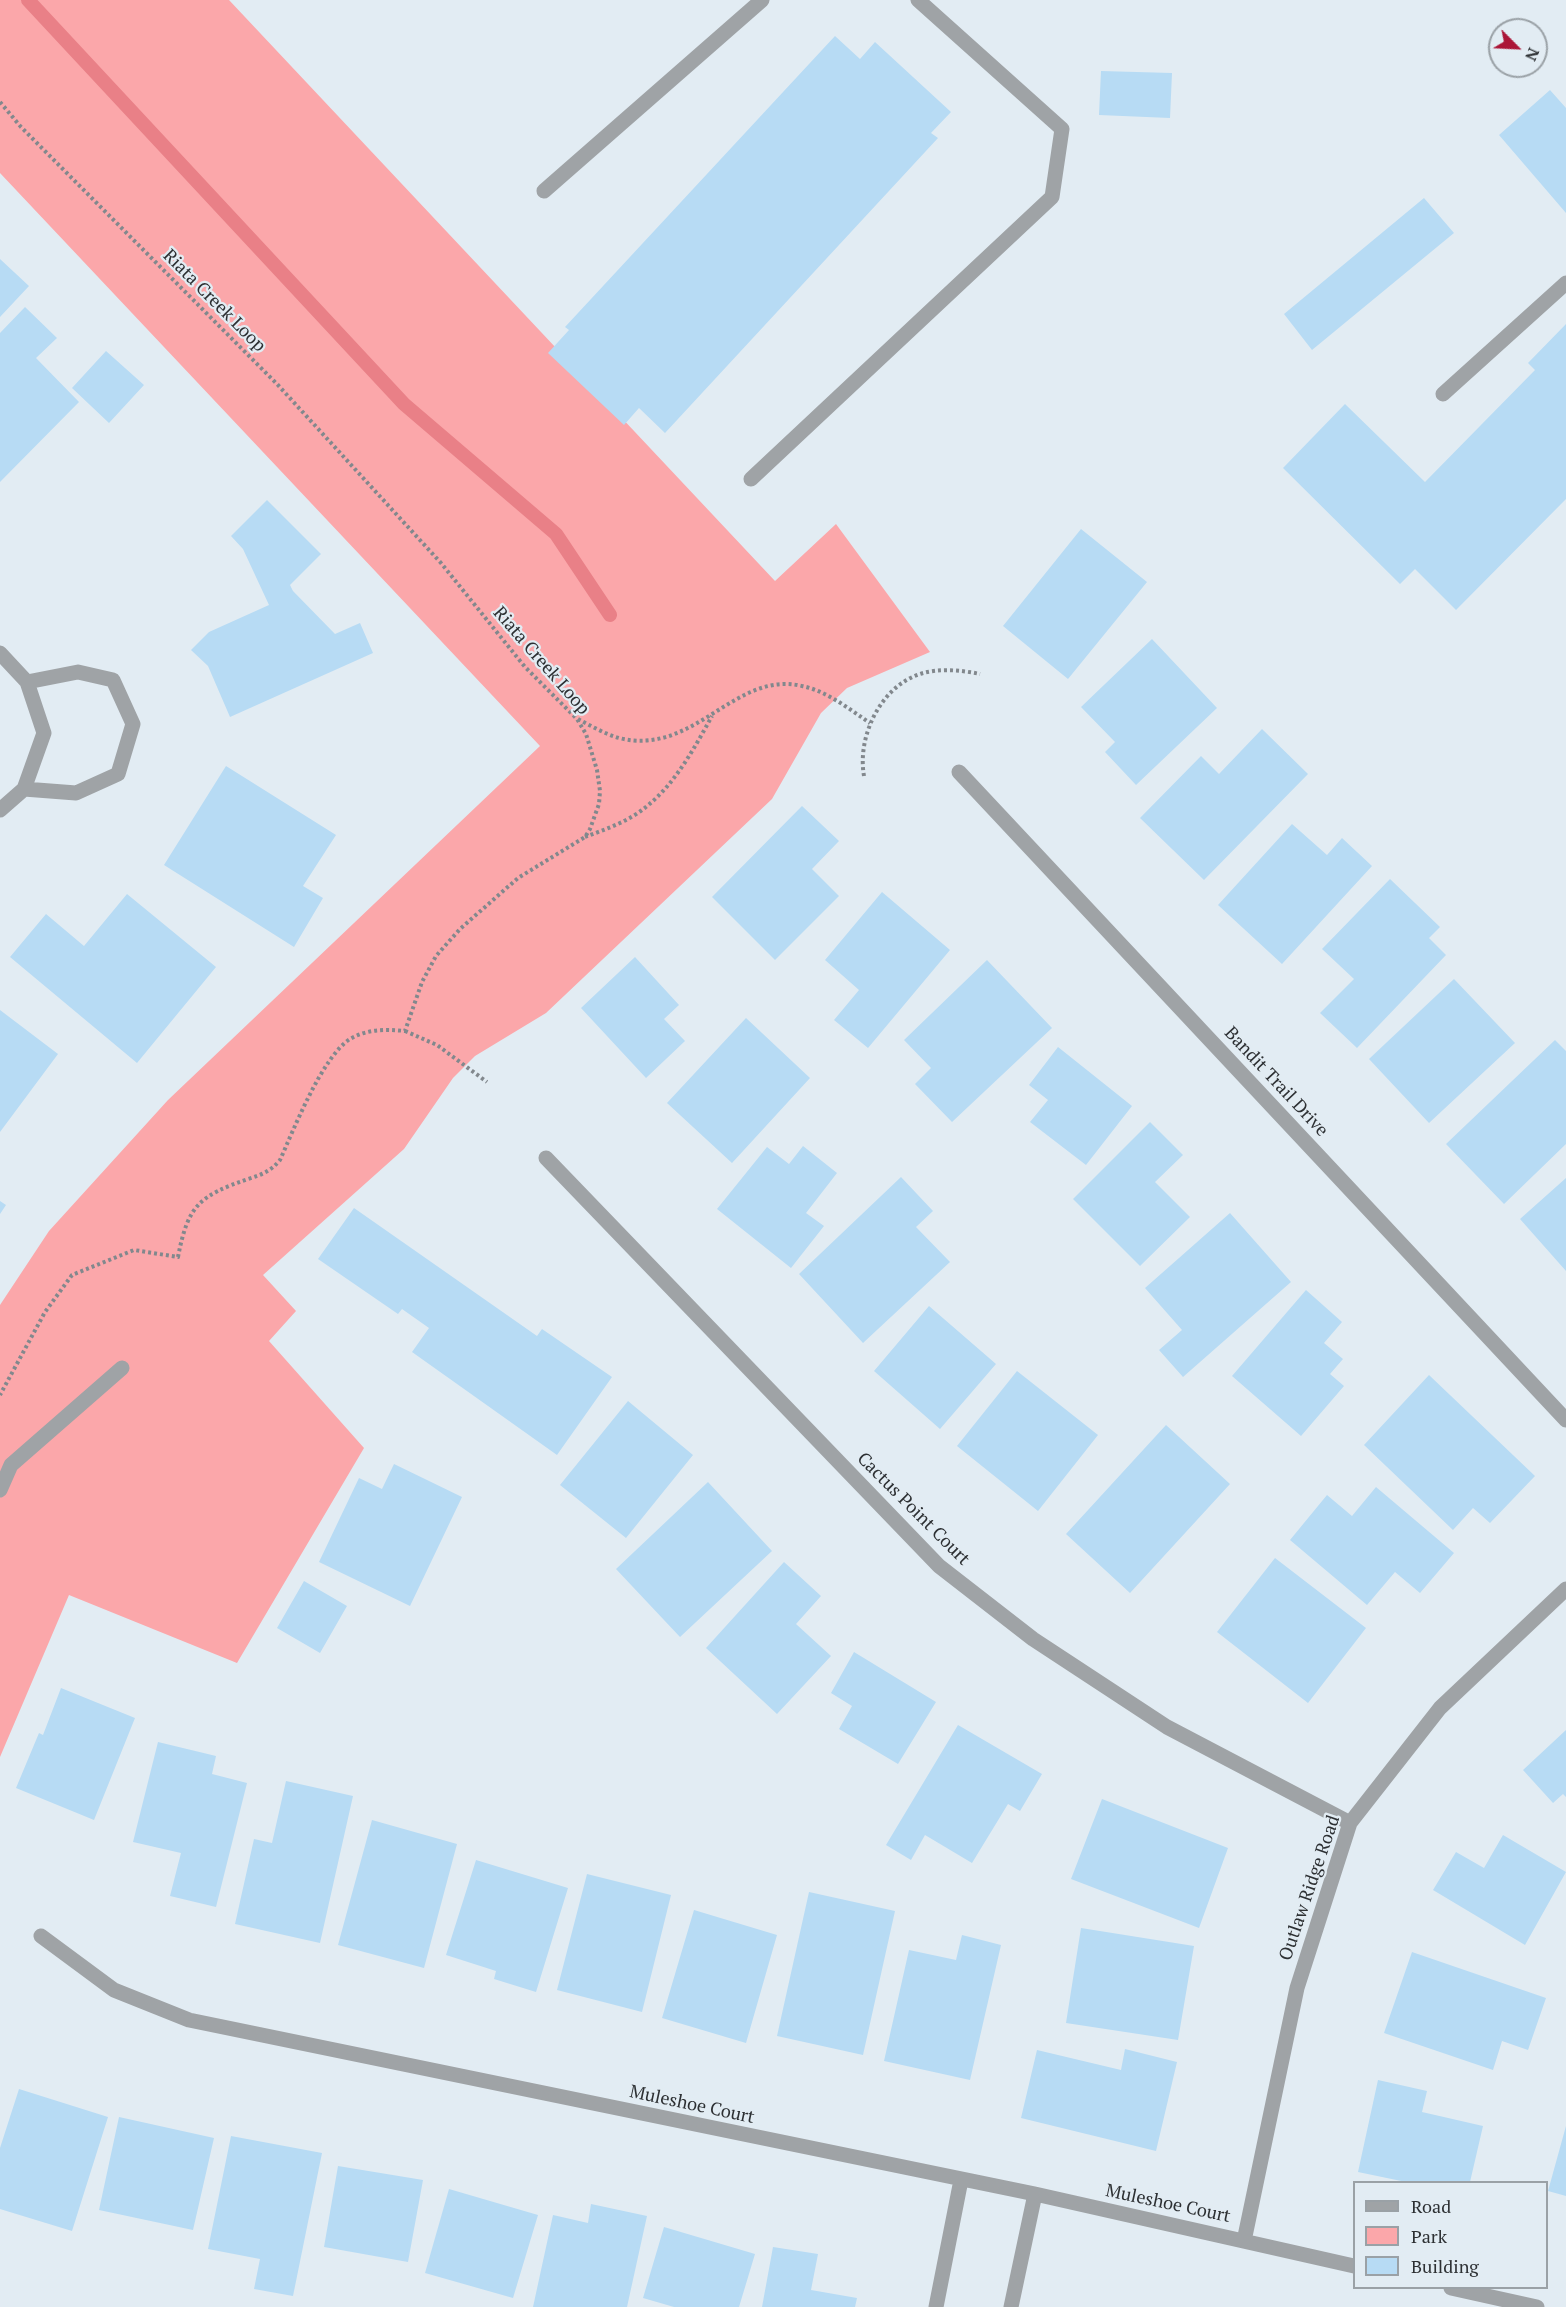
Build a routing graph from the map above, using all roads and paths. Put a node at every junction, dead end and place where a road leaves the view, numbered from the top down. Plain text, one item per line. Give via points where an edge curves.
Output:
1 (762, 0) edge
2 (918, 0) edge
3 (0, 102) edge
4 (544, 191) dead end
5 (1566, 283) edge
6 (1443, 394) dead end
7 (751, 479) dead end
8 (0, 653) edge
9 (980, 674) dead end
10 (27, 682) junction
11 (713, 716) junction
12 (577, 719) junction
13 (870, 723) junction
14 (958, 772) dead end
15 (864, 777) dead end
16 (24, 789) junction
17 (0, 810) edge
18 (585, 837) junction
19 (405, 1031) junction
20 (487, 1082) dead end
21 (546, 1158) dead end
22 (122, 1368) dead end
23 (0, 1395) edge
24 (1566, 1420) edge
25 (0, 1490) edge
26 (1566, 1589) edge
27 (1350, 1822) junction
28 (41, 1936) dead end
29 (961, 2180) junction
30 (1035, 2194) junction
31 (1244, 2241) junction
32 (1353, 2266) edge
33 (1456, 2289) edge
34 (936, 2307) edge
35 (1011, 2307) edge
36 (1537, 2307) edge

1 - 4 street
2 - 7 street via 1062,129 1052,197
3 - 12 path, Riata Creek Loop via 277,384 441,563 525,667
5 - 6 street
8 - 10 street
9 - 13 path via 933,671 908,679 896,686
10 - 16 street via 44,733
10 - 16 street via 78,672 112,680 133,724 118,774 76,793
11 - 12 path via 679,733 633,740 612,736
11 - 13 path via 753,690 789,684 820,692
11 - 18 path via 681,766 647,807
12 - 18 path, Riata Creek Loop via 591,752 600,791
13 - 15 path via 864,749
14 - 24 street, Bandit Trail Drive
16 - 17 street
18 - 19 path via 518,878 460,929 436,956 422,982
19 - 20 path via 437,1045
19 - 23 path via 368,1032 343,1044 317,1082 280,1160 273,1168 205,1198 185,1224 178,1257 134,1250 72,1275 45,1312
21 - 27 street, Cactus Point Court via 939,1566 1033,1640 1167,1727
22 - 25 street via 11,1465
26 - 27 street, Outlaw Ridge Road via 1440,1708
27 - 31 street, Outlaw Ridge Road via 1297,1988
28 - 29 street, Muleshoe Court via 114,1990 189,2020
29 - 30 street, Muleshoe Court
29 - 34 street
30 - 31 street, Muleshoe Court
30 - 35 street
31 - 32 street, Muleshoe Court
33 - 36 street

